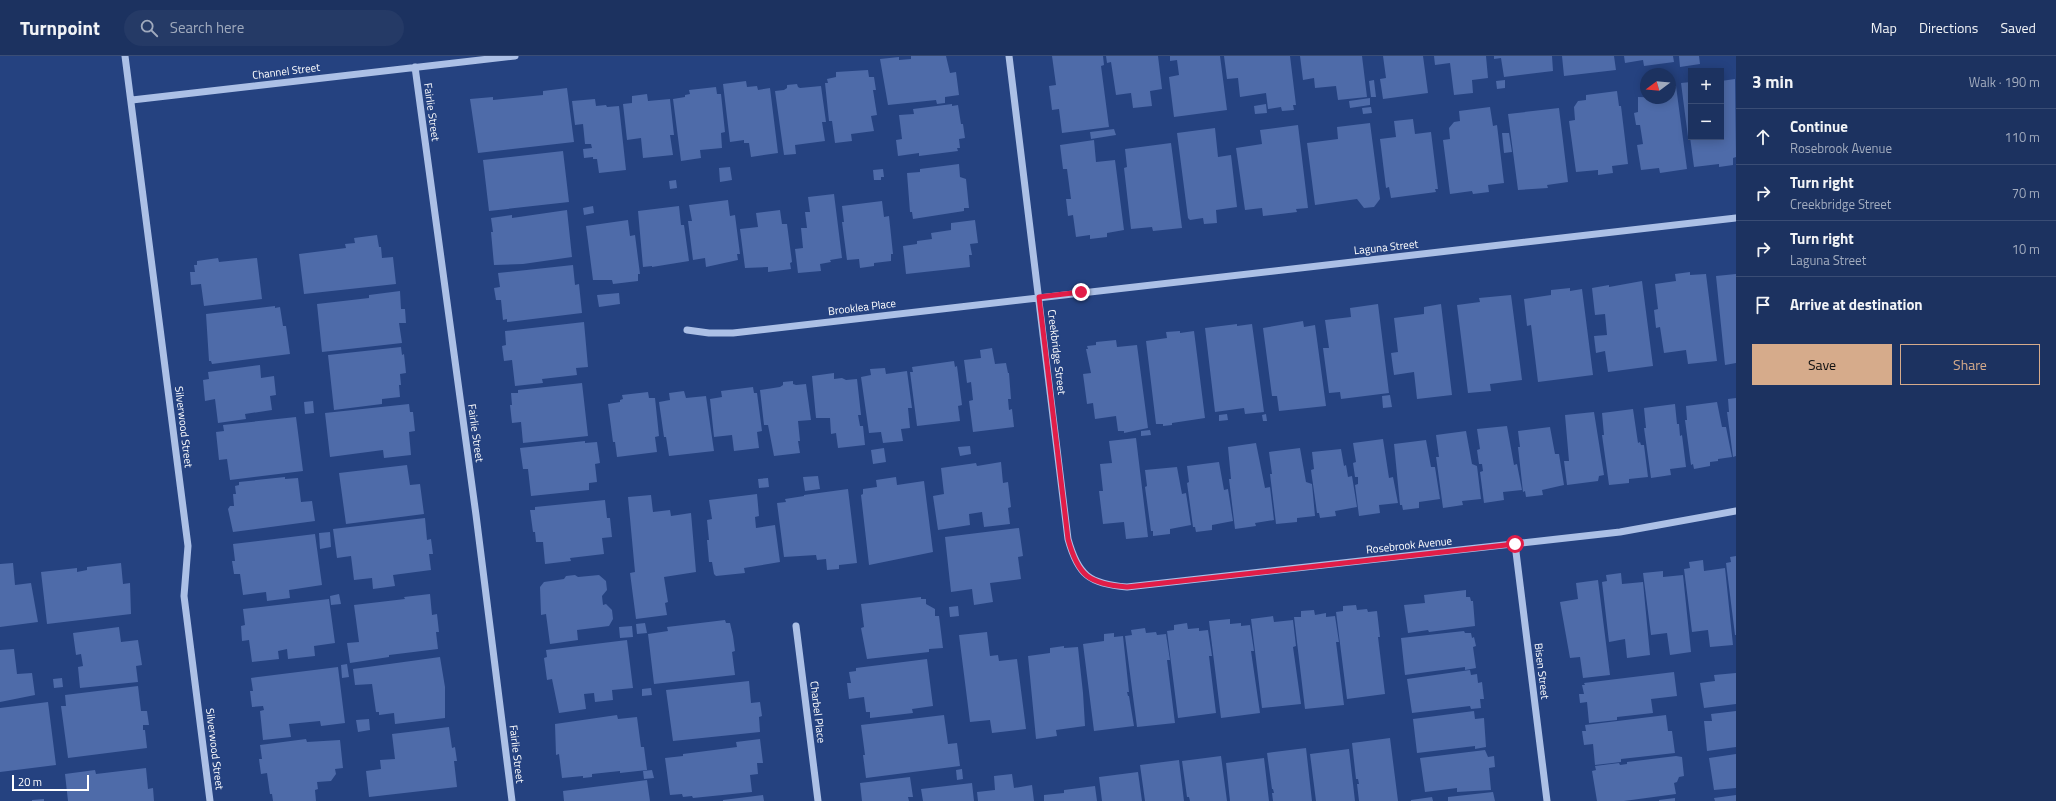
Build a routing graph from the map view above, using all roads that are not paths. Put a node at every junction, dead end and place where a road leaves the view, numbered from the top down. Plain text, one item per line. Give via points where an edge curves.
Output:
1 (125, 56) edge
2 (515, 56) edge
3 (1009, 56) edge
4 (415, 68) junction
5 (132, 100) junction
6 (1736, 218) edge
7 (1039, 297) junction
8 (687, 330) dead end
9 (1736, 511) edge
10 (1515, 544) junction
11 (1085, 575) joint
12 (796, 626) dead end
13 (210, 801) edge
14 (512, 801) edge
15 (818, 801) edge
16 (1547, 801) edge

1 - 5 street, Silverwood Street
2 - 4 street, Channel Street
3 - 7 street, Creekbridge Street
4 - 5 street, Channel Street
4 - 14 street, Fairlie Street
5 - 13 street, Silverwood Street via 188,546 184,596
6 - 7 street, Laguna Street
7 - 8 street, Brooklea Place via 734,333
7 - 11 street, Creekbridge Street via 1068,539 1074,560
9 - 10 street, Rosebrook Avenue via 1620,532
10 - 11 street, Rosebrook Avenue via 1127,587 1105,585
10 - 16 street, Bisen Street
12 - 15 street, Charbel Place

